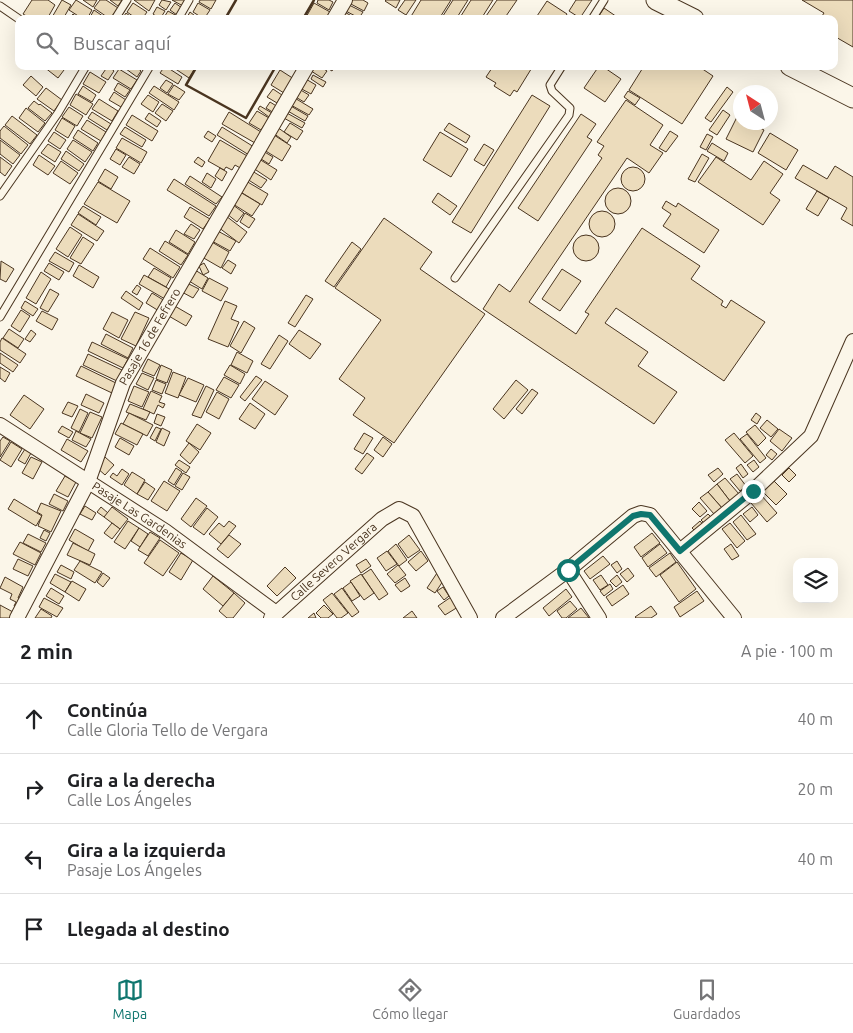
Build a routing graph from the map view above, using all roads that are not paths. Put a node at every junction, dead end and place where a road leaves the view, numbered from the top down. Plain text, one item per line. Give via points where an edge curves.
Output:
1 (127, 0) edge
2 (189, 0) edge
3 (345, 0) edge
4 (604, 0) edge
5 (656, 0) edge
6 (0, 6) edge
7 (118, 15) edge
8 (180, 15) edge
9 (336, 15) edge
10 (595, 15) edge
11 (686, 15) edge
12 (15, 16) edge
13 (84, 70) edge
14 (148, 70) edge
15 (305, 70) edge
16 (559, 70) edge
17 (798, 70) edge
18 (853, 98) edge
19 (0, 196) edge
20 (455, 278) dead end
21 (0, 317) edge
22 (853, 341) edge
23 (0, 425) edge
24 (88, 482) junction
25 (680, 551) junction
26 (568, 570) junction
27 (273, 615) edge
28 (17, 618) edge
29 (470, 618) edge
30 (503, 618) edge
31 (599, 618) edge
32 (734, 618) edge

1 - 7 lane
2 - 8 lane
3 - 9 street
4 - 10 lane
5 - 11 main road
6 - 12 lane
13 - 19 lane
14 - 21 lane
15 - 24 street, Pasaje 16 de Fefrero via 124,383
16 - 20 lane via 550,85 570,108 569,115
17 - 18 main road
22 - 25 street via 811,436 753,491
23 - 24 street, Pasaje Las Gardenias
24 - 27 street, Pasaje Las Gardenias via 165,531
24 - 28 street, Pasaje 16 de Fefrero
25 - 26 street via 650,515 641,514 633,516
25 - 32 street
26 - 30 street
26 - 31 street
27 - 29 street, Calle Severo Vergara via 382,519 399,509 413,516

